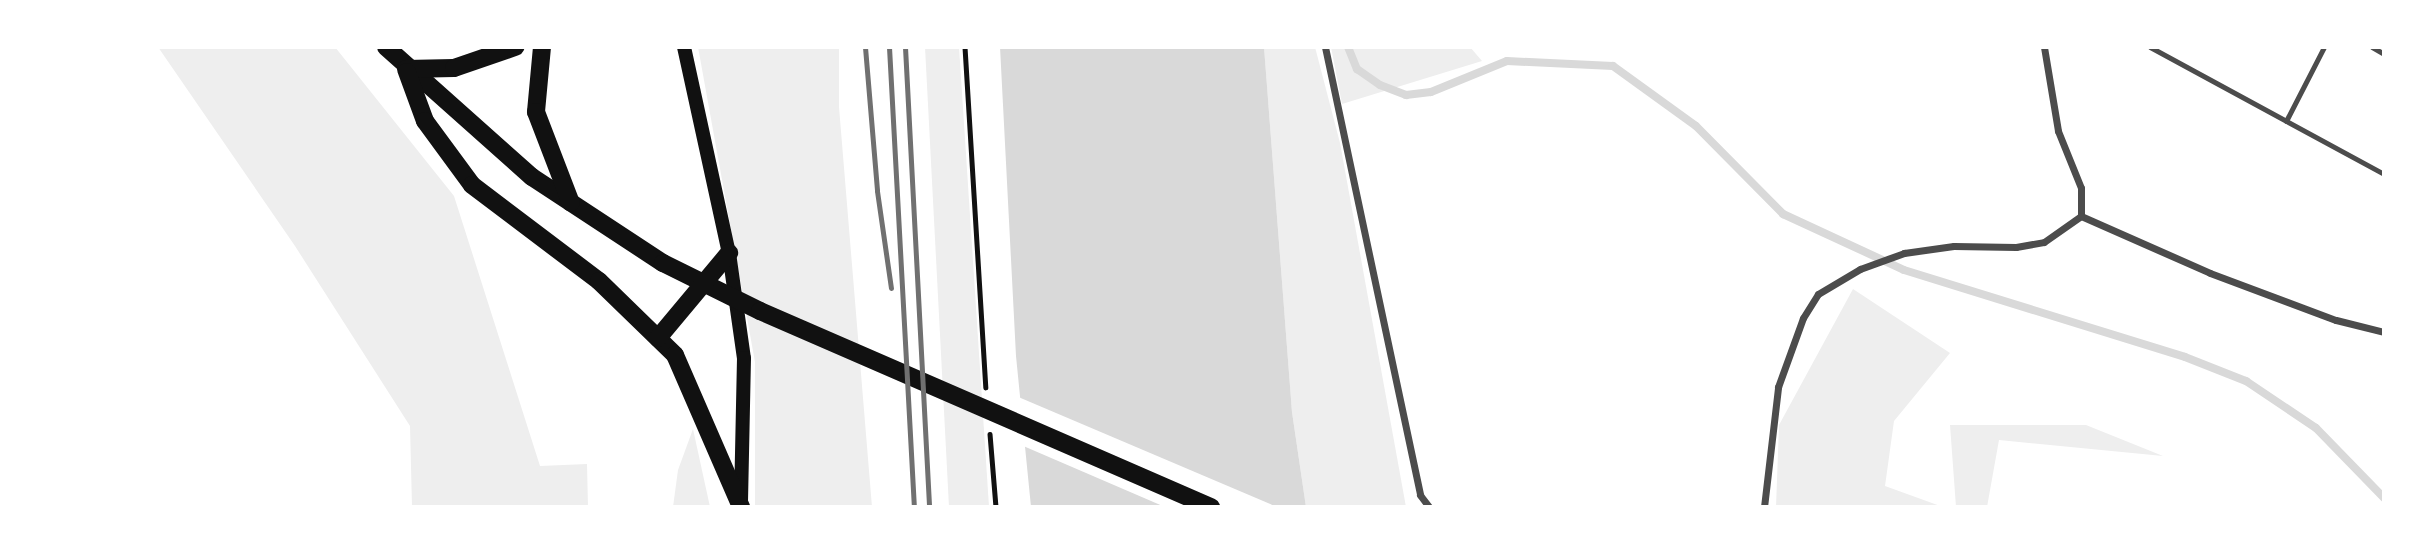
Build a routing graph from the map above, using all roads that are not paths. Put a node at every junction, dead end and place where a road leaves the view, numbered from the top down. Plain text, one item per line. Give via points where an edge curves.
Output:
1 (386, 47) edge
2 (515, 47) edge
3 (542, 47) edge
4 (684, 47) edge
5 (1325, 47) edge
6 (2044, 47) edge
7 (2150, 47) edge
8 (2324, 47) edge
9 (2372, 47) edge
10 (2384, 54) edge
11 (406, 69) junction
12 (2286, 121) junction
13 (2384, 174) edge
14 (571, 203) junction
15 (2081, 216) junction
16 (729, 253) junction
17 (2384, 332) edge
18 (659, 338) junction
19 (741, 507) edge
20 (1211, 507) edge
21 (1429, 507) edge
22 (1764, 507) edge

1 - 11 main road
2 - 11 main road via 454,68
3 - 14 main road via 536,112
4 - 16 main road
5 - 21 street via 1420,495
6 - 15 street via 2058,131 2081,188
7 - 12 lane
8 - 12 lane
9 - 10 lane
11 - 14 main road via 532,177
11 - 18 main road via 425,121 472,185 599,281
12 - 13 lane
14 - 20 main road via 663,263 760,311
15 - 17 street via 2210,273 2336,320
15 - 22 street via 2044,242 1904,253 1860,269 1818,294 1803,318 1778,387
16 - 18 main road
16 - 19 main road via 744,358
18 - 19 main road via 675,355

